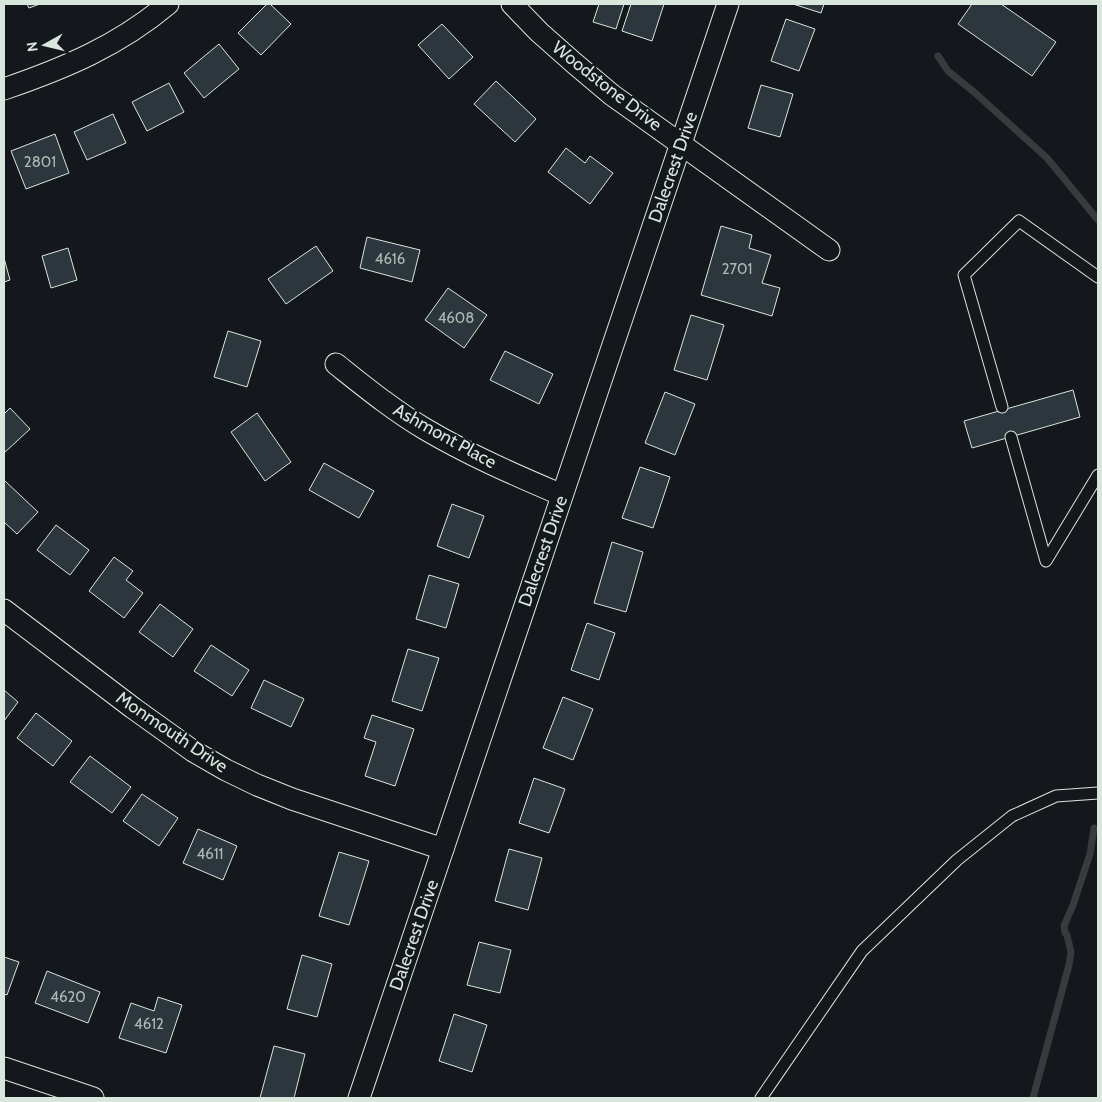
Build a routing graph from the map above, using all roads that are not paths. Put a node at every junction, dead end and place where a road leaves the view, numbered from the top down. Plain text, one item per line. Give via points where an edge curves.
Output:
1 (168, 4) edge
2 (512, 4) edge
3 (728, 4) edge
4 (4, 89) edge
5 (681, 144) junction
6 (829, 250) dead end
7 (1098, 277) edge
8 (336, 364) dead end
9 (1002, 407) dead end
10 (1011, 437) dead end
11 (1098, 475) edge
12 (562, 495) junction
13 (4, 610) edge
14 (1098, 793) edge
15 (443, 849) junction
16 (4, 1068) edge
17 (93, 1098) edge
18 (359, 1098) edge
19 (761, 1098) edge

1 - 4 street via 109,45 47,74
2 - 5 street, Woodstone Drive via 539,32 612,95
3 - 5 street, Dalecrest Drive
5 - 6 street, Woodstone Drive
5 - 12 street, Dalecrest Drive
7 - 9 lane via 1019,221 964,275
8 - 12 street, Ashmont Place via 425,429 479,459
10 - 11 lane via 1046,561
12 - 15 street, Dalecrest Drive
13 - 15 street, Monmouth Drive via 140,713 226,770 292,799
14 - 19 lane via 1056,796 1012,816 958,860 862,951
15 - 18 street, Dalecrest Drive
16 - 17 street

